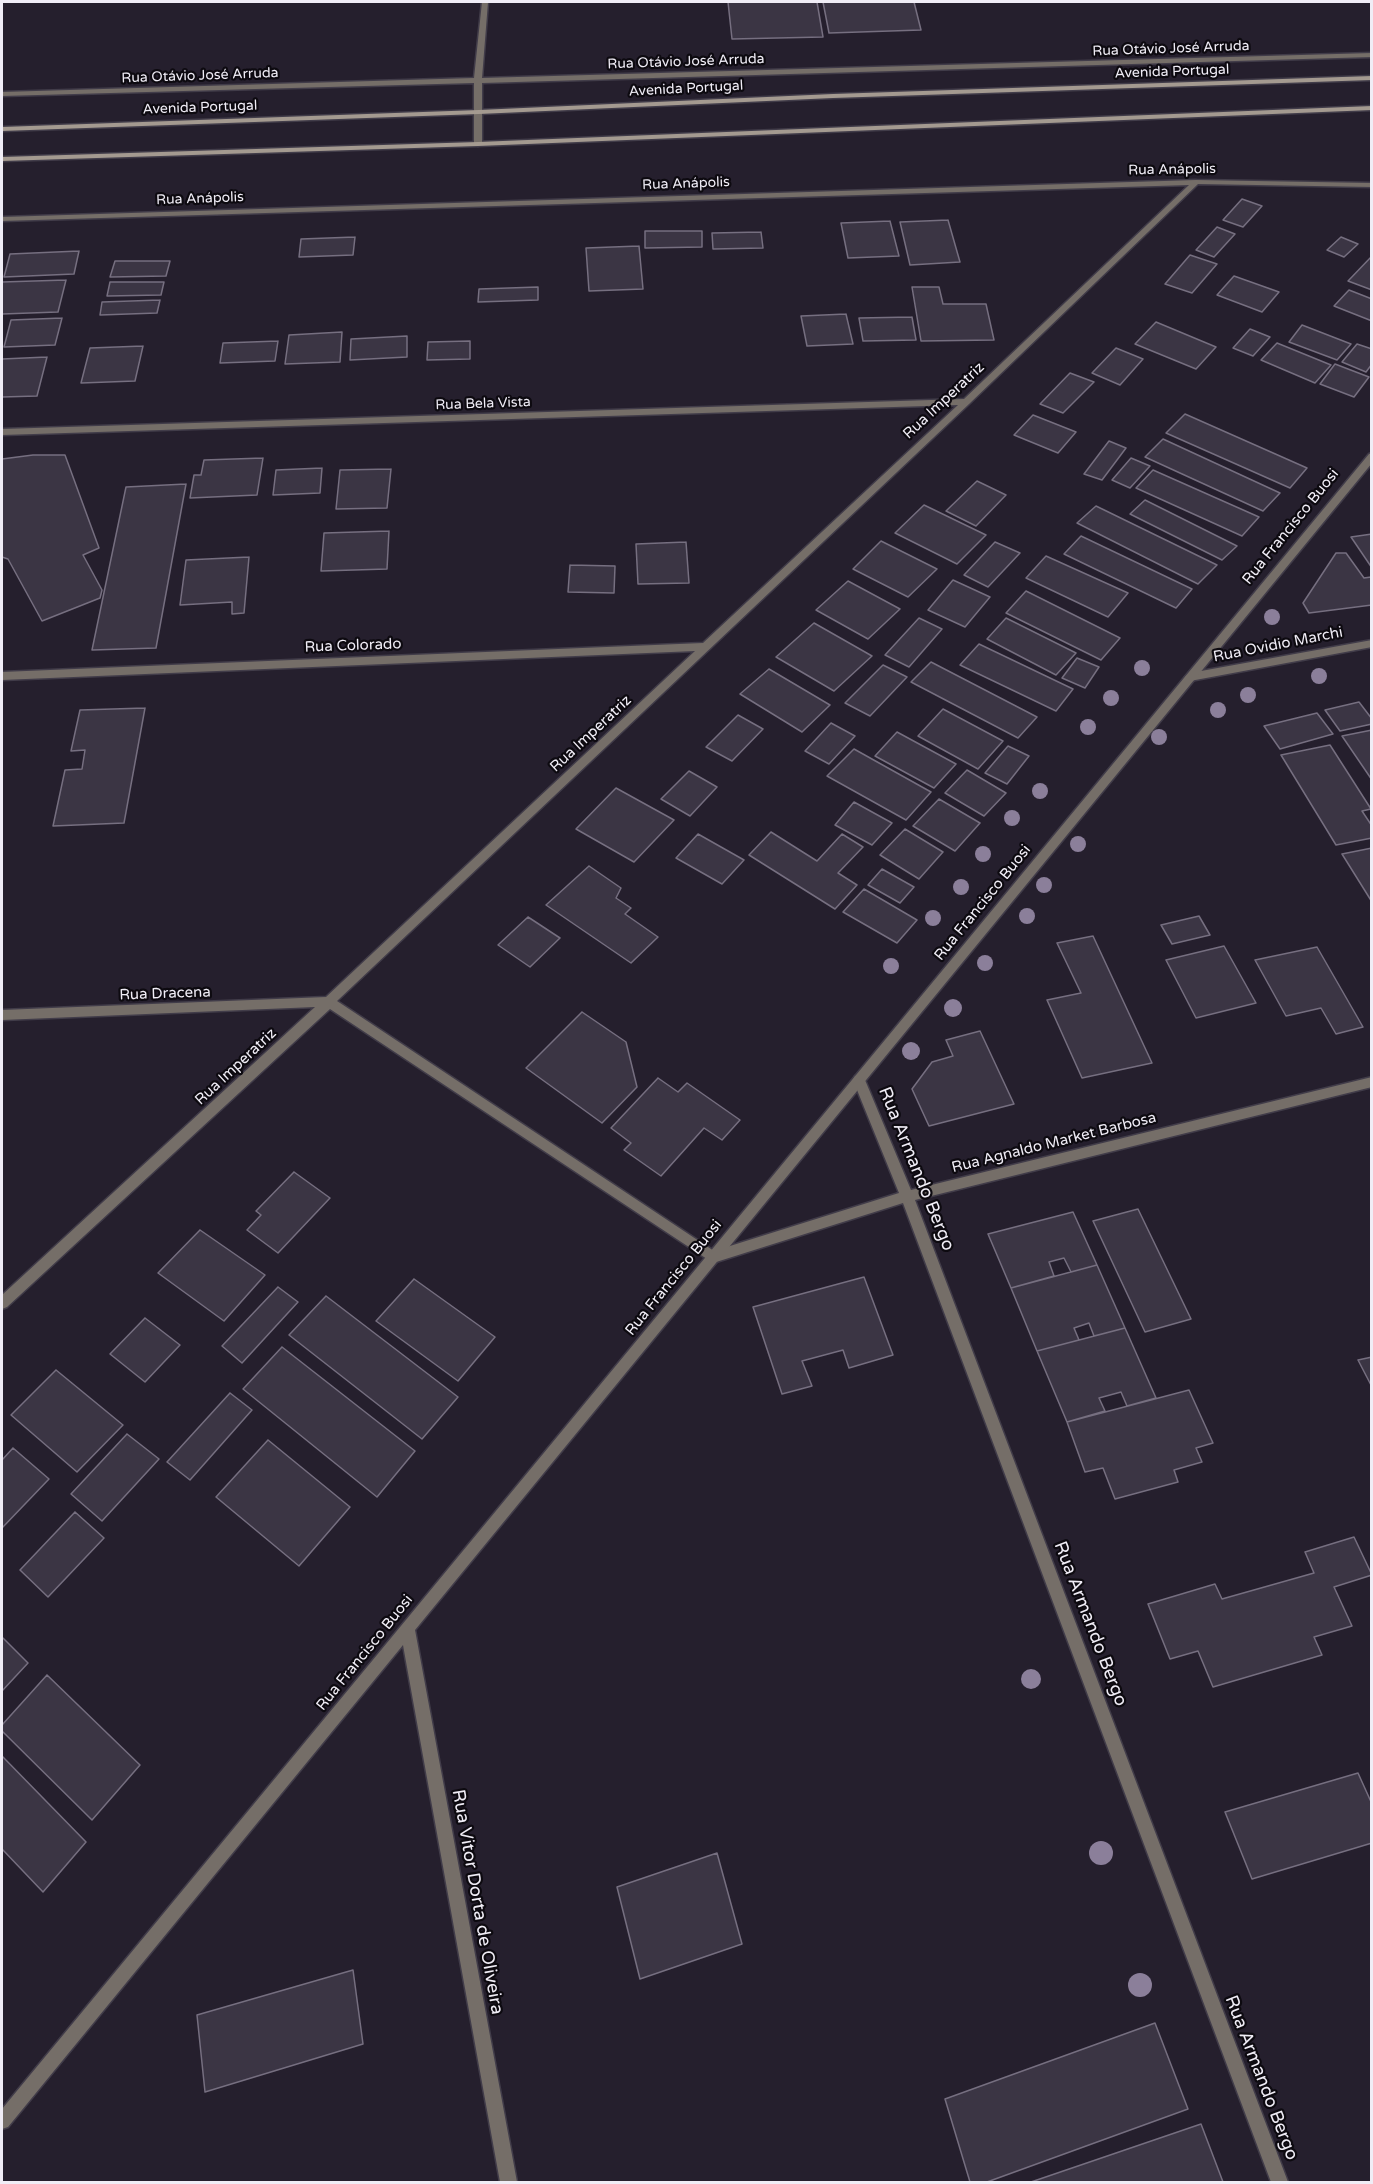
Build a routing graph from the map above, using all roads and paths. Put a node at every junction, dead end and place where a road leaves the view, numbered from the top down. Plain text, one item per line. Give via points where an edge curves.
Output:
1 (486, 2) edge
2 (1371, 55) edge
3 (1371, 78) edge
4 (478, 80) junction
5 (2, 94) edge
6 (1371, 108) edge
7 (478, 112) junction
8 (2, 129) edge
9 (478, 144) junction
10 (2, 159) edge
11 (1196, 182) junction
12 (1371, 185) edge
13 (2, 219) edge
14 (966, 402) junction
15 (2, 432) edge
16 (1371, 456) edge
17 (1371, 643) edge
18 (705, 647) junction
19 (2, 676) edge
20 (1190, 677) junction
21 (329, 1002) junction
22 (2, 1016) edge
23 (859, 1080) junction
24 (1371, 1082) edge
25 (907, 1196) junction
26 (712, 1257) junction
27 (2, 1303) edge
28 (407, 1628) junction
29 (2, 2121) edge
30 (509, 2182) edge
31 (1280, 2182) edge

1 - 4 street
2 - 4 street, Rua Otávio José Arruda
3 - 7 main road, Avenida Portugal
4 - 5 street, Rua Otávio José Arruda
4 - 7 street
6 - 9 main road
7 - 8 main road, Avenida Portugal
7 - 9 street
9 - 10 main road
11 - 12 street, Rua Anápolis
11 - 13 street, Rua Anápolis
11 - 14 street, Rua Imperatriz
14 - 15 street, Rua Bela Vista
14 - 18 street, Rua Imperatriz
16 - 20 street, Rua Francisco Buosi
17 - 20 street, Rua Ovidio Marchi
18 - 19 street, Rua Colorado
18 - 21 street, Rua Imperatriz
20 - 23 street, Rua Francisco Buosi
21 - 22 street, Rua Dracena
21 - 26 street
21 - 27 street, Rua Imperatriz
23 - 25 street, Rua Armando Bergo
23 - 26 street, Rua Francisco Buosi
24 - 25 street, Rua Agnaldo Market Barbosa
25 - 26 street, Rua Agnaldo Market Barbosa
25 - 31 street, Rua Armando Bergo
26 - 28 street, Rua Francisco Buosi
28 - 29 street, Rua Francisco Buosi
28 - 30 street, Rua Vitor Dorta de Oliveira

